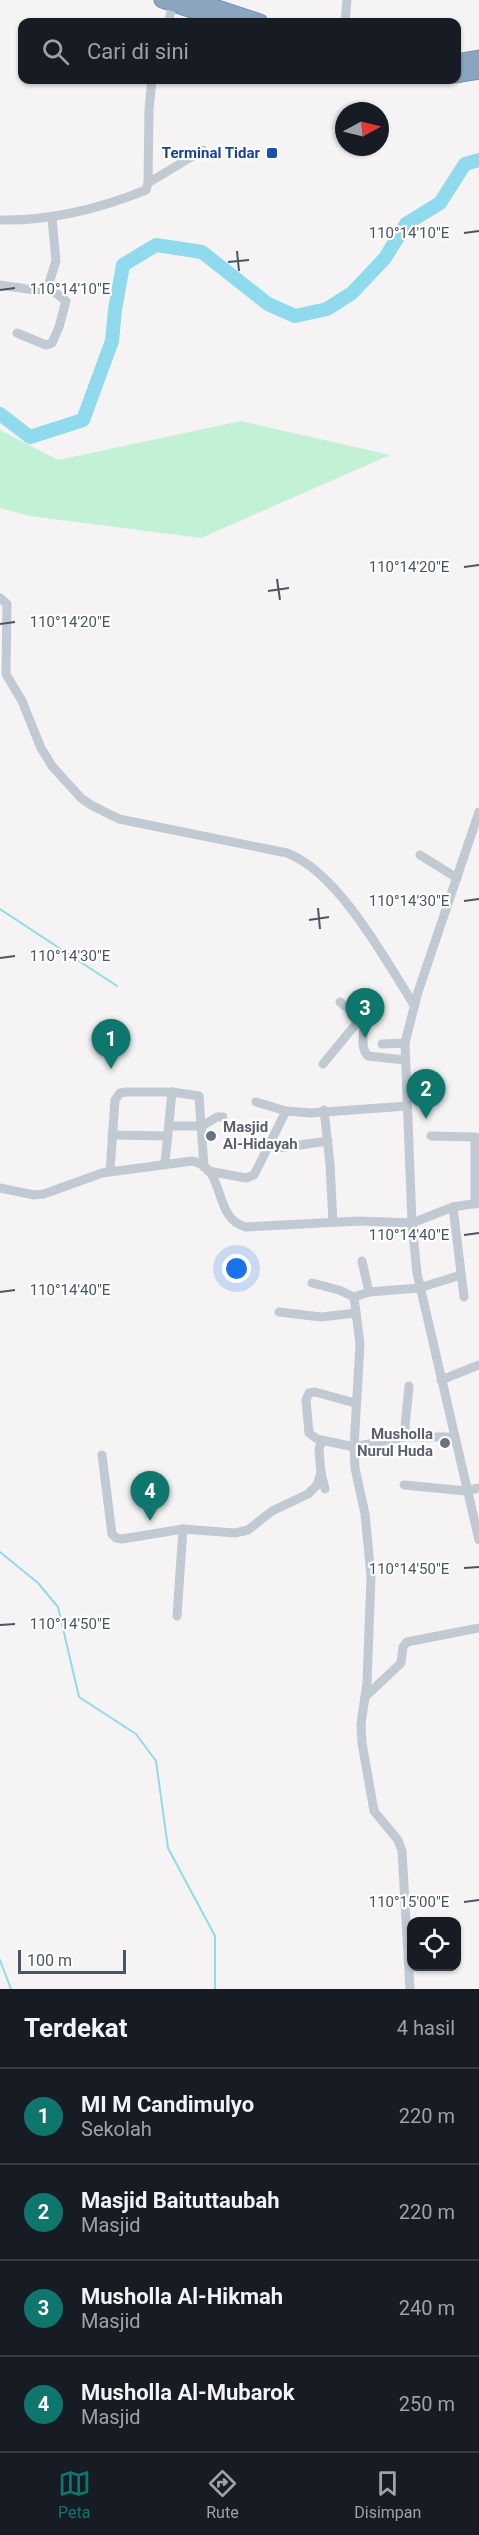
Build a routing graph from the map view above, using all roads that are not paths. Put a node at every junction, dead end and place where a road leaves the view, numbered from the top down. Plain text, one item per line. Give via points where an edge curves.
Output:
1 (193, 0) edge
2 (347, 0) edge
3 (168, 2) edge
4 (168, 18) edge
5 (214, 18) edge
6 (248, 18) edge
7 (345, 18) edge
8 (479, 58) edge
9 (461, 61) edge
10 (479, 72) edge
11 (461, 74) edge
12 (151, 84) edge
13 (203, 150) dead end
14 (148, 183) junction
15 (52, 218) junction
16 (0, 220) edge
17 (0, 285) edge
18 (48, 287) junction
19 (17, 333) dead end
20 (0, 598) edge
21 (479, 812) edge
22 (420, 855) dead end
23 (457, 878) junction
24 (340, 1002) dead end
25 (414, 1005) junction
26 (360, 1019) junction
27 (405, 1042) junction
28 (382, 1044) dead end
29 (405, 1060) junction
30 (323, 1064) dead end
31 (172, 1092) junction
32 (256, 1102) dead end
33 (407, 1106) junction
34 (324, 1110) junction
35 (286, 1111) junction
36 (223, 1117) dead end
37 (202, 1126) junction
38 (168, 1131) junction
39 (112, 1135) junction
40 (431, 1136) dead end
41 (328, 1141) junction
42 (267, 1146) junction
43 (165, 1163) junction
44 (206, 1169) junction
45 (110, 1171) junction
46 (0, 1188) edge
47 (477, 1204) edge
48 (453, 1208) junction
49 (333, 1222) junction
50 (412, 1223) junction
51 (362, 1261) dead end
52 (461, 1275) junction
53 (312, 1283) dead end
54 (419, 1288) junction
55 (369, 1292) junction
56 (354, 1297) junction
57 (464, 1297) dead end
58 (279, 1312) dead end
59 (356, 1313) junction
60 (479, 1365) edge
61 (441, 1380) junction
62 (410, 1386) dead end
63 (356, 1403) junction
64 (404, 1437) junction
65 (453, 1437) junction
66 (322, 1441) junction
67 (354, 1447) junction
68 (102, 1455) dead end
69 (321, 1473) junction
70 (404, 1485) dead end
71 (479, 1488) edge
72 (325, 1489) dead end
73 (466, 1491) junction
74 (183, 1529) junction
75 (479, 1540) edge
76 (177, 1616) dead end
77 (479, 1628) edge
78 (365, 1697) junction
79 (410, 1989) edge

1 - 6 highway
2 - 7 street
3 - 4 street
3 - 5 highway
8 - 9 highway
10 - 11 highway
12 - 14 street
13 - 14 street
14 - 15 street via 146,190 131,196
15 - 16 street
15 - 18 street via 56,261
17 - 18 street via 34,290
18 - 19 street via 66,300 52,343 46,345
20 - 25 street via 7,604 6,674 52,766 81,798 119,819 300,858 333,885
21 - 23 street
22 - 23 street
23 - 25 street
24 - 26 street
25 - 27 street
26 - 29 street via 362,1047 368,1056
26 - 30 street
27 - 28 street
27 - 29 street
29 - 33 street
31 - 37 street via 199,1096
31 - 38 street
31 - 39 street via 120,1093 113,1110
32 - 35 street
33 - 34 street
33 - 50 street
34 - 35 street
34 - 41 street
35 - 42 street
36 - 37 street
37 - 38 street
37 - 44 street
38 - 39 street
38 - 43 street
39 - 45 street
40 - 47 street via 475,1137
41 - 42 street
41 - 49 street
42 - 44 street via 249,1178
43 - 44 street via 195,1162
43 - 45 street
44 - 49 street via 213,1177 228,1217 238,1226
45 - 46 street via 44,1194
47 - 48 street
48 - 50 street
48 - 52 street
49 - 50 street
50 - 54 street
51 - 55 street
52 - 54 street
52 - 57 street
53 - 56 street
54 - 55 street
54 - 61 street
55 - 56 street
56 - 59 street
58 - 59 street via 321,1317
59 - 63 street via 360,1344
60 - 61 street
61 - 65 street
62 - 64 street
63 - 66 street via 315,1392 308,1395 307,1430
63 - 67 street
64 - 65 street
64 - 67 street
65 - 73 street
66 - 67 street
66 - 69 street
67 - 78 street via 372,1576
68 - 74 street via 112,1534 116,1538
69 - 72 street
69 - 74 street via 308,1494 272,1511 248,1530 235,1533
70 - 73 street
71 - 73 street
73 - 75 street
74 - 76 street
77 - 78 street via 407,1642 401,1663
78 - 79 street via 362,1743 374,1811 398,1840 402,1851

